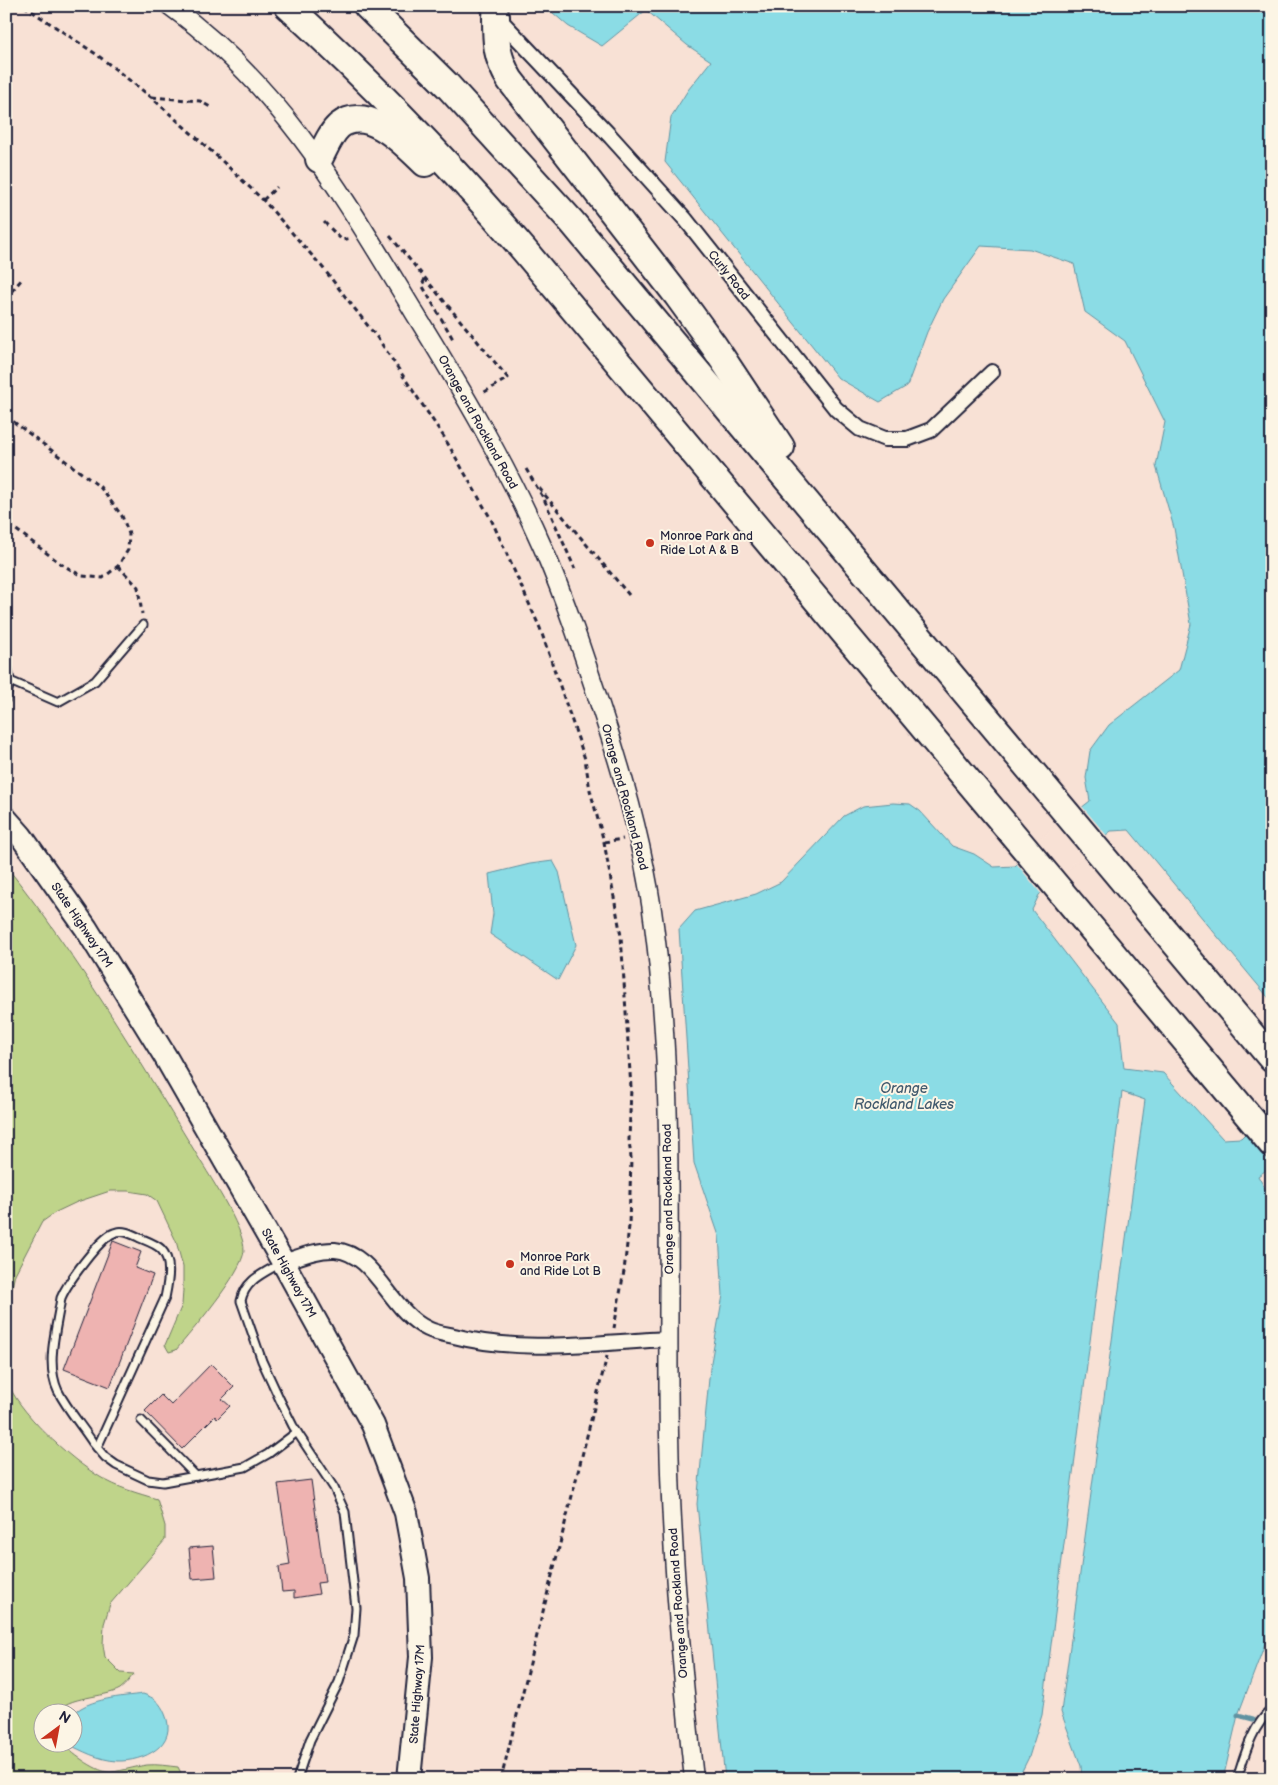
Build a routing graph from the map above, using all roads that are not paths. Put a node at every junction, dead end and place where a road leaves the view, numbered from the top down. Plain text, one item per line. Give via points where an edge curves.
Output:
1 (170, 6) edge
2 (288, 6) edge
3 (367, 6) edge
4 (492, 11) edge
5 (319, 159) junction
6 (620, 363) junction
7 (992, 372) dead end
8 (871, 579) junction
9 (143, 625) road end
10 (6, 659) edge
11 (10, 681) junction
12 (6, 699) edge
13 (6, 819) edge
14 (1272, 1059) edge
15 (1272, 1144) edge
16 (283, 1262) junction
17 (670, 1339) junction
18 (141, 1420) dead end
19 (297, 1432) junction
20 (97, 1448) junction
21 (196, 1476) junction
22 (1272, 1709) edge
23 (297, 1779) edge
24 (409, 1779) edge
25 (694, 1779) edge
26 (1237, 1779) edge

1 - 5 street, Orange and Rockland Road via 244,69
2 - 6 highway via 440,156
3 - 8 highway via 447,85 554,202
4 - 7 street, Curly Road via 686,220 836,409 860,429 885,439 907,439 931,430
4 - 8 highway via 496,51 510,80 691,314 776,441 818,493
5 - 6 highway via 333,133 344,122 358,119 384,128 425,163 528,276
5 - 17 street, Orange and Rockland Road via 440,353 523,505 568,612 612,741 647,882 665,1032
6 - 15 highway
8 - 14 highway
9 - 11 lane via 95,681 58,702
10 - 11 lane
11 - 12 lane
13 - 16 main road, State Highway 17M via 86,928 165,1056
16 - 17 street via 333,1250 351,1253 364,1263 413,1320 428,1329 468,1340 532,1346
16 - 19 lane via 252,1281 241,1301 262,1360
16 - 24 main road, State Highway 17M via 373,1424 406,1513 418,1578 421,1657
17 - 25 street, Orange and Rockland Road via 672,1516 680,1661
18 - 21 lane
19 - 21 lane via 245,1467
19 - 23 lane via 334,1488 345,1512 356,1608 354,1635 339,1682 310,1740
20 - 20 lane via 58,1392 54,1381 52,1364 61,1298 72,1278 107,1236 129,1233 161,1249 168,1264 166,1298
20 - 21 lane via 116,1466 148,1480 163,1482
22 - 26 lane via 1256,1729

